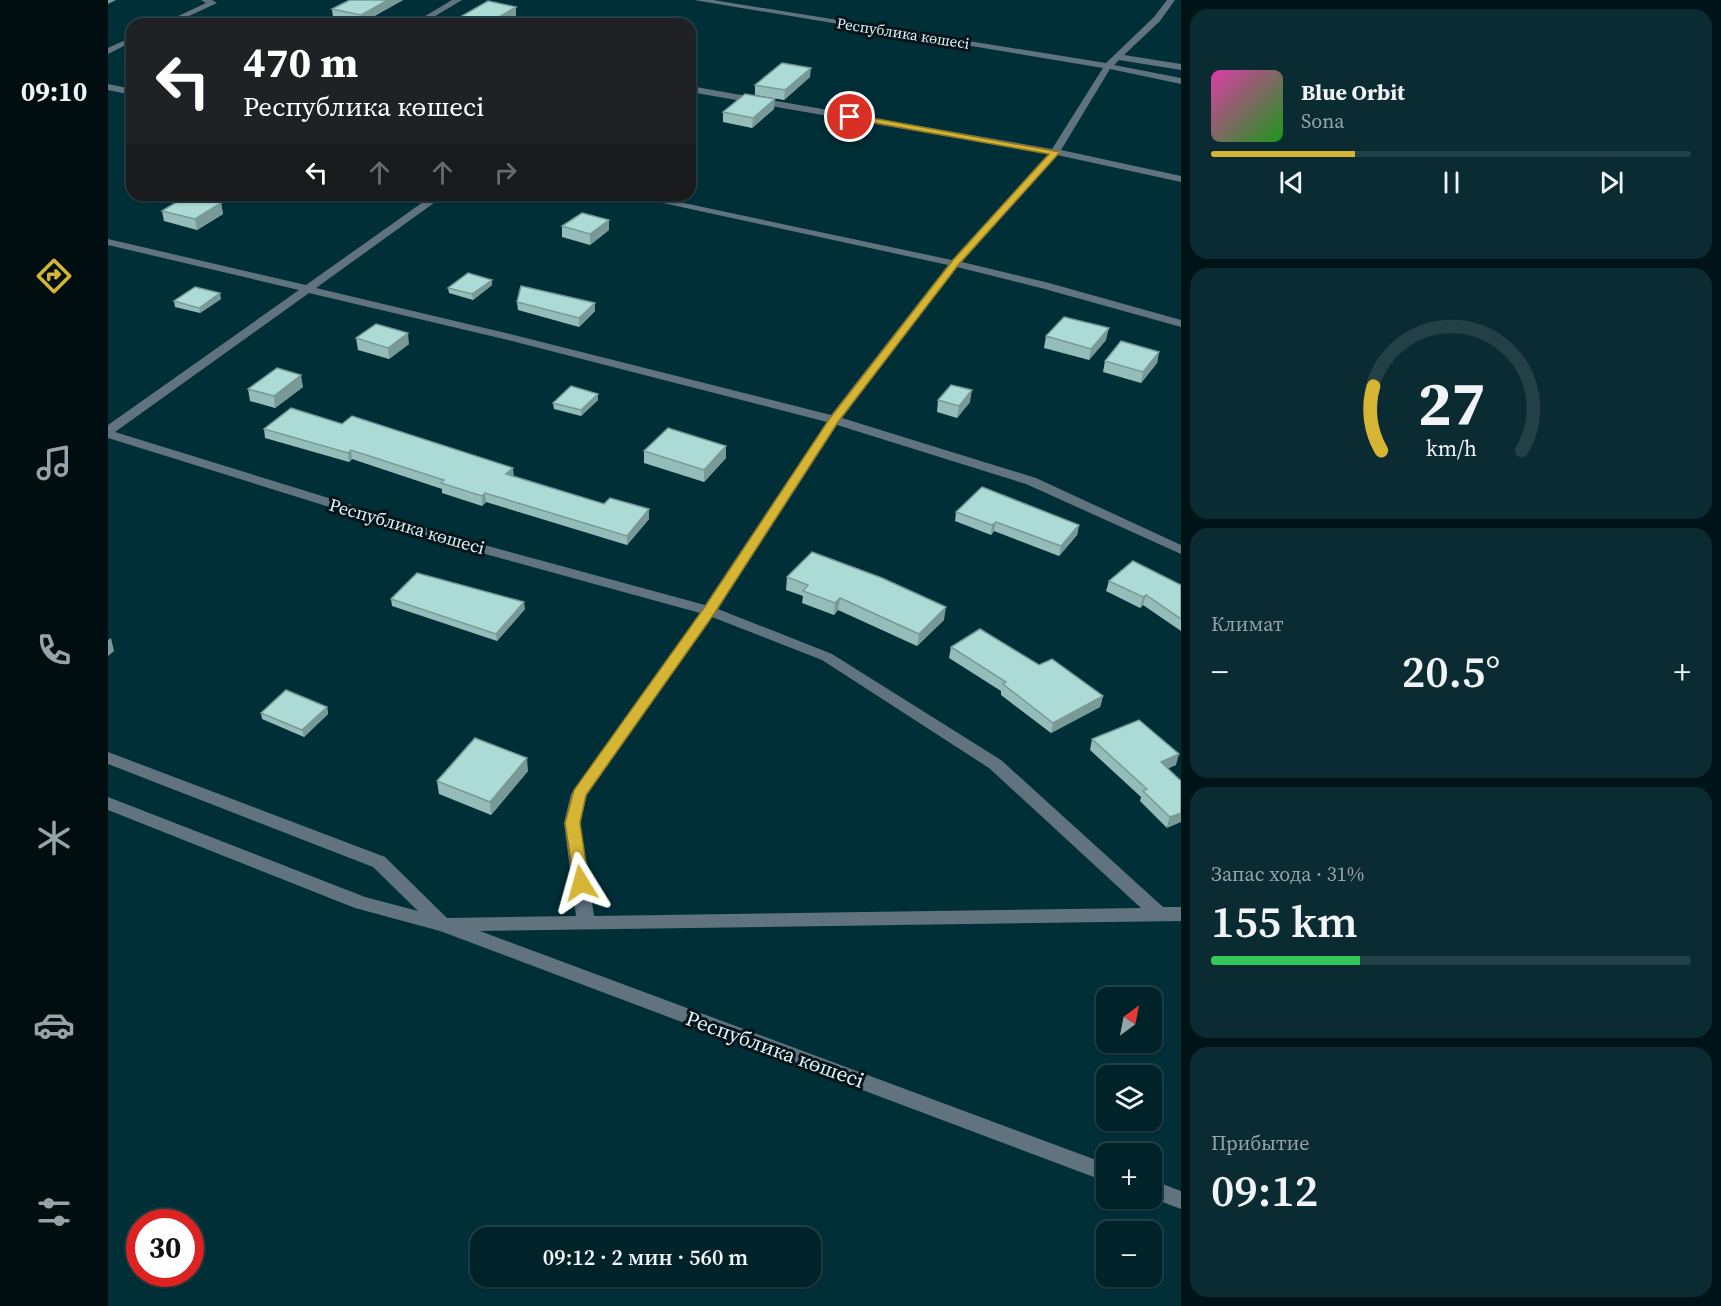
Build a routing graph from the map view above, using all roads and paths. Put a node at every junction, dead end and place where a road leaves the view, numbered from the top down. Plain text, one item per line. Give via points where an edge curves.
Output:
1 (205, 0) edge
2 (458, 0) edge
3 (698, 0) edge
4 (1171, 0) edge
5 (179, 18) edge
6 (426, 18) edge
7 (126, 42) edge
8 (108, 51) edge
9 (1113, 62) junction
10 (1181, 67) edge
11 (1181, 81) edge
12 (108, 87) edge
13 (696, 90) edge
14 (126, 91) edge
15 (1055, 152) junction
16 (1181, 179) edge
17 (431, 201) edge
18 (660, 201) edge
19 (108, 242) edge
20 (956, 262) junction
21 (306, 289) junction
22 (1181, 324) edge
23 (834, 420) junction
24 (108, 432) edge
25 (1181, 550) edge
26 (709, 611) junction
27 (108, 758) edge
28 (108, 803) edge
29 (1159, 914) junction
30 (1181, 914) edge
31 (586, 923) junction
32 (443, 925) junction
33 (1096, 1169) edge
34 (1162, 1193) edge
35 (1181, 1200) edge

1 - 5 street via 213,3
2 - 6 street
3 - 9 street, Республика көшесі
4 - 9 street
7 - 8 street
9 - 10 street
9 - 11 street, Республика көшесі
9 - 15 street
12 - 14 street
13 - 15 street
15 - 16 street
15 - 20 street
17 - 21 street, Республика көшесі
18 - 20 street
19 - 21 street
20 - 22 street
20 - 23 street
21 - 23 street
21 - 24 street, Республика көшесі
23 - 25 street via 1031,481
23 - 26 street
24 - 26 street, Республика көшесі via 450,540
26 - 29 street, Республика көшесі via 827,657 995,764
26 - 31 street via 579,794 572,823
27 - 32 street, Республика көшесі via 379,862
28 - 32 street via 361,903
29 - 30 street
29 - 31 street
31 - 32 street
32 - 33 street, Республика көшесі
34 - 35 street

